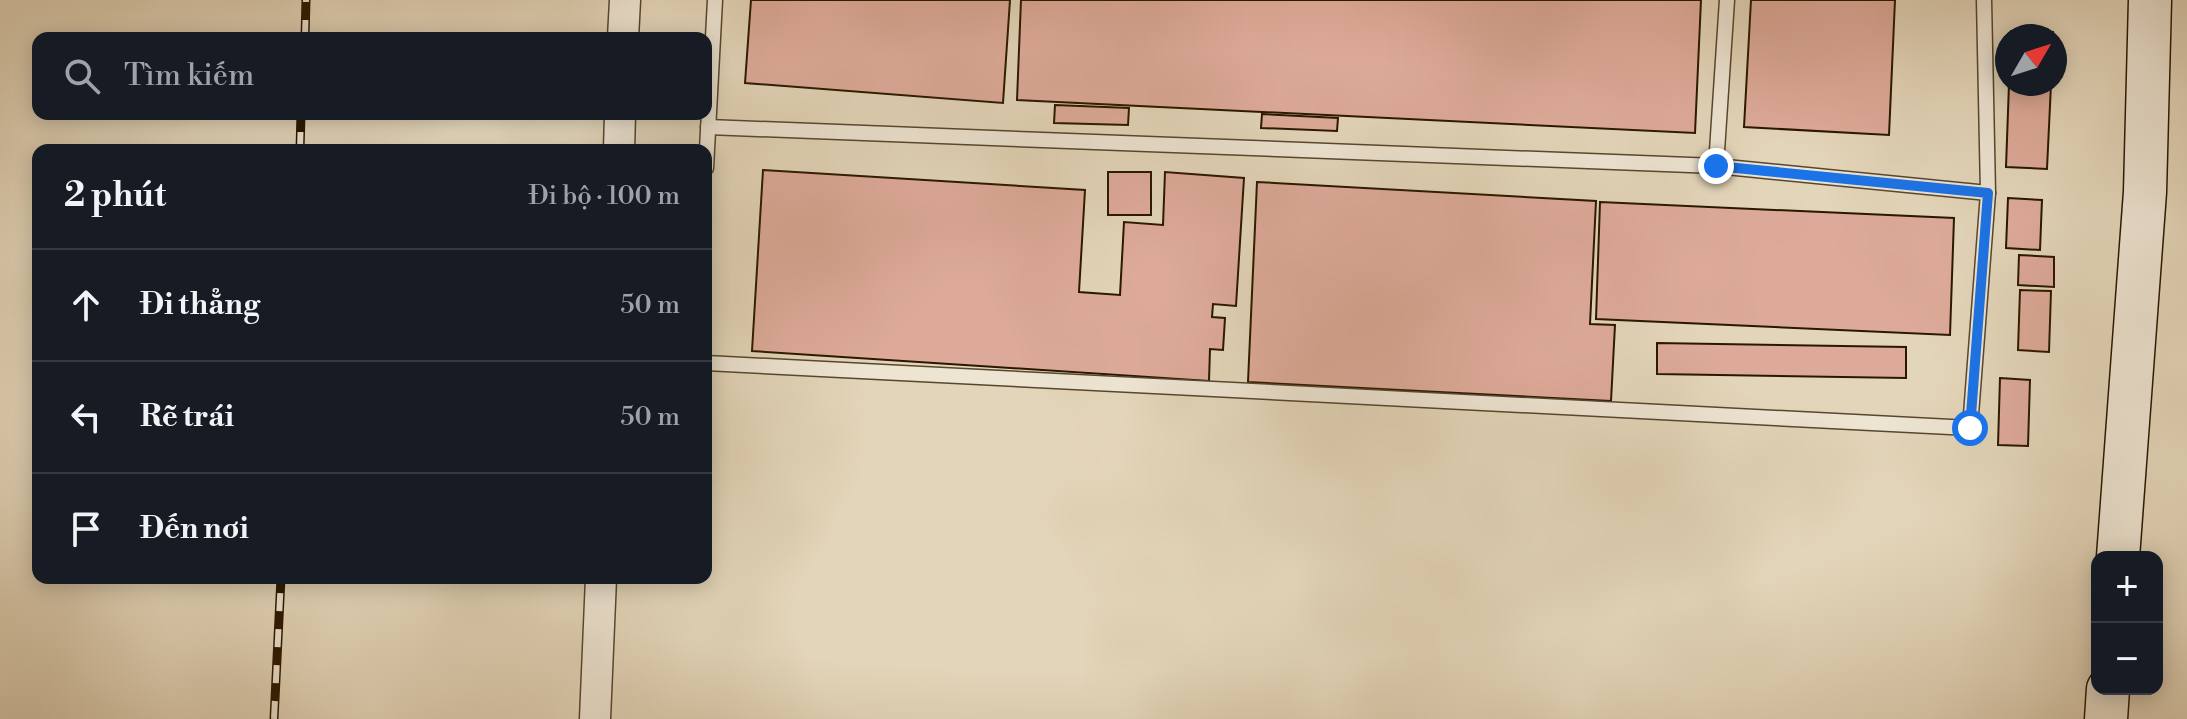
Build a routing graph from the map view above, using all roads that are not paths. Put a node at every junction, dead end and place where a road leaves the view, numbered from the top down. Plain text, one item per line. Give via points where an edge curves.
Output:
1 (625, 0) edge
2 (715, 0) edge
3 (1727, 0) edge
4 (1984, 0) edge
5 (2150, 0) edge
6 (623, 32) edge
7 (712, 54) edge
8 (620, 120) edge
9 (708, 120) edge
10 (708, 127) junction
11 (619, 144) edge
12 (707, 144) edge
13 (1716, 166) junction
14 (1988, 193) junction
15 (712, 363) edge
16 (2118, 551) edge
17 (601, 584) edge
18 (2108, 695) edge
19 (595, 719) edge
20 (2106, 719) edge

1 - 6 street
2 - 7 lane
3 - 13 lane
4 - 14 lane
5 - 16 street via 2145,192
8 - 11 street
9 - 10 lane
10 - 12 lane
10 - 13 lane
13 - 14 lane
14 - 15 lane via 1970,428
17 - 19 street
18 - 20 street

